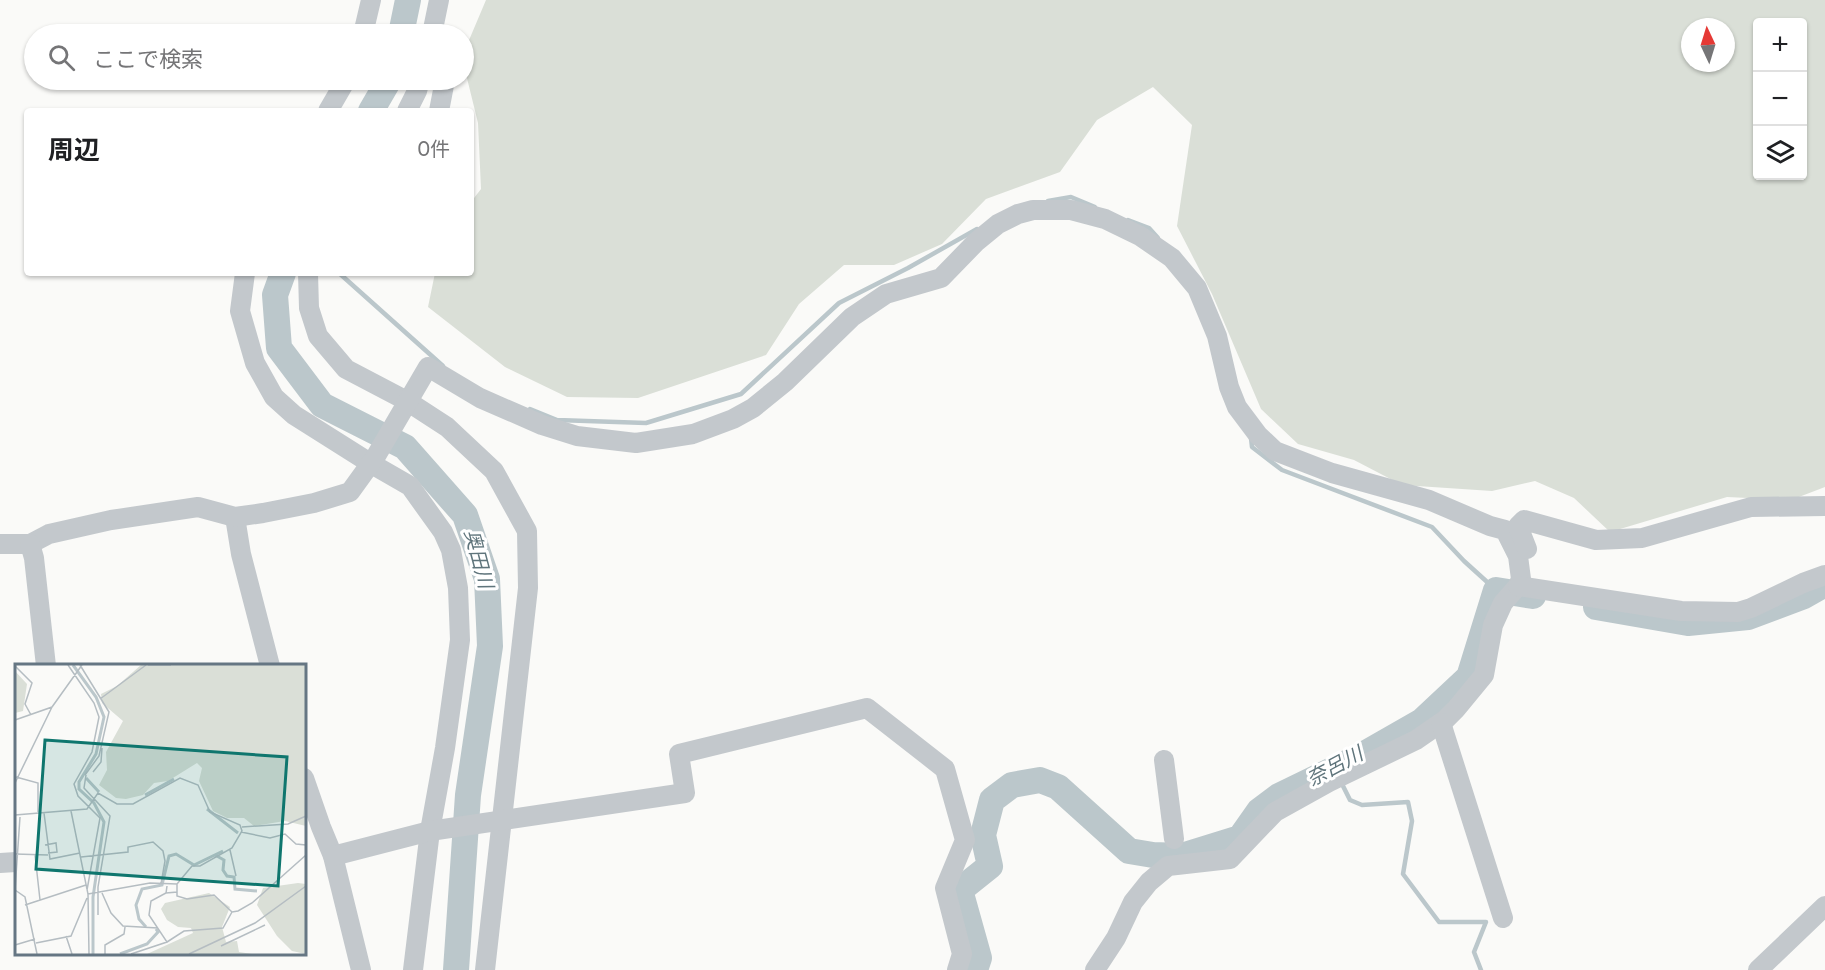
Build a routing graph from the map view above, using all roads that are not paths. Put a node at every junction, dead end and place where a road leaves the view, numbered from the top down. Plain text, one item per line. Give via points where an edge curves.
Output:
1 (371, 0) edge
2 (439, 0) edge
3 (365, 24) edge
4 (435, 24) edge
5 (340, 90) edge
6 (417, 90) edge
7 (443, 90) edge
8 (330, 108) edge
9 (408, 108) edge
10 (440, 108) edge
11 (245, 276) edge
12 (308, 276) edge
13 (404, 407) junction
14 (373, 460) junction
15 (1825, 506) edge
16 (235, 517) junction
17 (0, 544) edge
18 (30, 544) junction
19 (1825, 575) edge
20 (1518, 576) junction
21 (46, 664) edge
22 (269, 664) edge
23 (1441, 723) junction
24 (1164, 760) dead end
25 (306, 790) edge
26 (496, 821) junction
27 (313, 830) edge
28 (430, 831) junction
29 (1174, 838) dead end
30 (333, 856) junction
31 (15, 862) edge
32 (0, 863) edge
33 (1825, 906) edge
34 (1503, 918) dead end
35 (361, 970) edge
36 (413, 970) edge
37 (485, 970) edge
38 (957, 970) edge
39 (1095, 970) edge
40 (1758, 970) edge

1 - 3 street
2 - 4 street
5 - 8 street
6 - 9 street
7 - 10 street
11 - 14 street via 240,311 255,363 274,397 294,415
12 - 13 street via 309,308 318,336 346,369
13 - 14 street
13 - 20 street via 428,367 480,398 577,436 636,443 693,434 753,408 852,317 886,294 941,278 998,224 1033,210 1071,210 1105,219 1172,258 1197,288 1217,336 1228,387 1240,412 1275,451 1429,500 1505,530 1518,556
13 - 26 street via 447,427 494,471 527,531 528,588
14 - 16 street via 350,492 314,503
14 - 28 street via 410,486 443,532 452,550 458,588 460,640
15 - 20 street via 1751,507 1642,538 1596,540 1524,520 1518,526 1529,553
16 - 18 street via 198,507 111,520 49,534
16 - 22 street
17 - 18 street
18 - 21 street
19 - 20 street via 1737,612 1681,611
20 - 23 street via 1493,625 1484,675
23 - 34 street
23 - 39 street via 1416,740 1275,812 1230,859 1168,866 1133,902
24 - 29 street
25 - 27 street
26 - 28 street
26 - 37 street
26 - 38 street via 685,793 679,754 867,708 945,769 964,840 945,888 962,954
27 - 30 street
28 - 30 street
28 - 36 street
30 - 35 street
31 - 32 street
33 - 40 street

